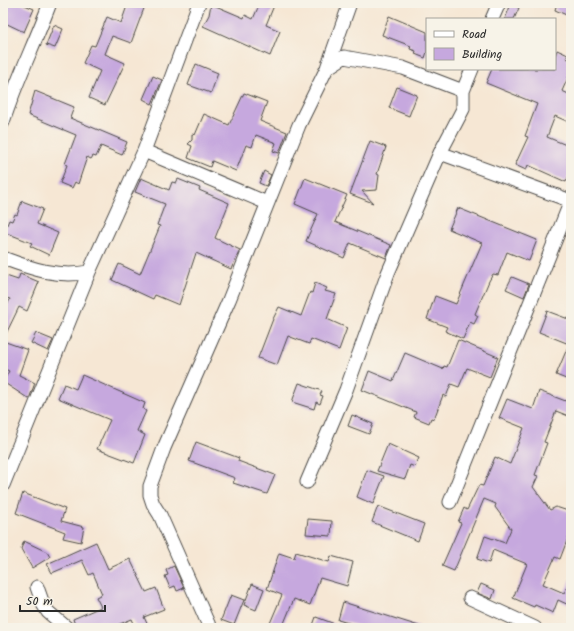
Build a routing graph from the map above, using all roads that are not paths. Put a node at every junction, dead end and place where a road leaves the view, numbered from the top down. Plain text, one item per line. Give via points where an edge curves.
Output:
1 (50, 3) edge
2 (199, 3) edge
3 (350, 3) edge
4 (499, 3) edge
5 (492, 18) edge
6 (336, 40) junction
7 (344, 57) junction
8 (327, 68) junction
9 (472, 70) edge
10 (463, 91) junction
11 (3, 122) edge
12 (144, 151) junction
13 (440, 153) junction
14 (571, 201) edge
15 (267, 203) junction
16 (3, 258) edge
17 (89, 272) junction
18 (307, 482) dead end
19 (3, 485) edge
20 (450, 502) dead end
21 (37, 587) dead end
22 (470, 598) dead end
23 (67, 628) edge
24 (210, 628) edge
25 (535, 628) edge

1 - 11 street via 35,44 13,91
2 - 12 street
3 - 6 street
4 - 5 street
6 - 7 street
6 - 8 street
7 - 8 street
7 - 10 street via 403,68
8 - 15 street via 299,125
9 - 10 street
10 - 13 street via 463,109
12 - 15 street
12 - 17 street
13 - 14 street
13 - 18 street via 388,274 346,390
14 - 20 street
15 - 24 street via 150,486 153,504
16 - 17 street via 36,270 60,274
17 - 19 street
21 - 23 street via 48,612
22 - 25 street

